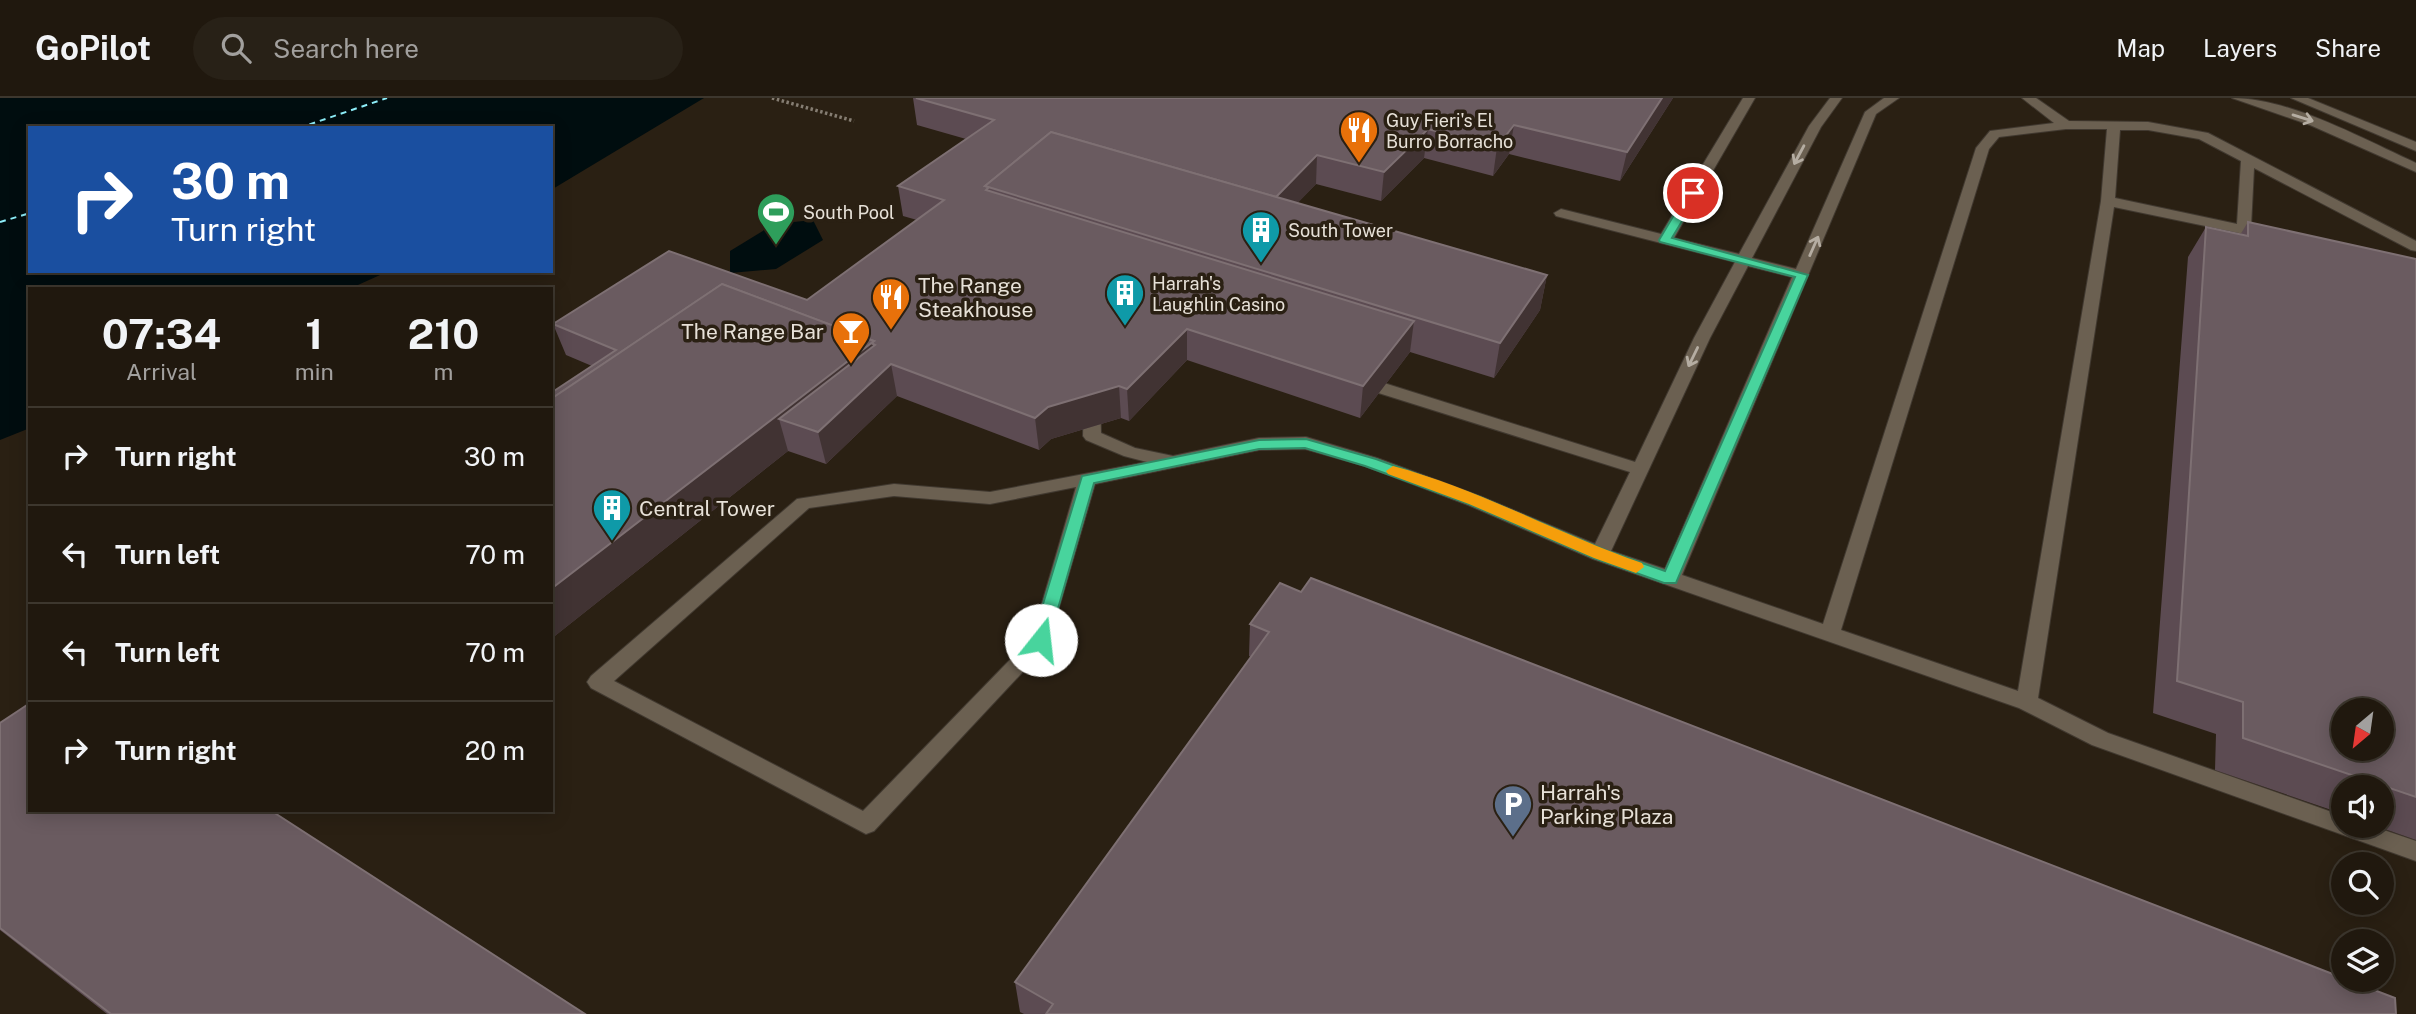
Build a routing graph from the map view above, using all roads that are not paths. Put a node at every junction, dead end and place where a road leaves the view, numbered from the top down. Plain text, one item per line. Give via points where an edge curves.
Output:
1 (1749, 98) edge
2 (1836, 98) edge
3 (1893, 98) edge
4 (2028, 98) edge
5 (2238, 98) edge
6 (2297, 98) edge
7 (2066, 125) junction
8 (2114, 125) junction
9 (2416, 147) edge
10 (2248, 159) junction
11 (2416, 168) edge
12 (2108, 201) junction
13 (1561, 213) dead end
14 (2244, 230) junction
15 (2284, 238) edge
16 (1665, 240) junction
17 (2416, 247) edge
18 (1744, 260) junction
19 (1802, 275) junction
20 (1338, 374) edge
21 (1092, 385) edge
22 (1173, 462) junction
23 (1638, 469) junction
24 (1087, 479) junction
25 (1600, 554) junction
26 (1670, 579) junction
27 (1830, 634) junction
28 (2027, 702) junction
29 (2331, 821) edge
30 (2379, 838) edge
31 (2416, 851) edge

1 - 16 lane
2 -> 18 lane via 1815,126
19 -> 3 lane via 1871,112
4 - 7 lane
5 -> 11 lane via 2315,122
6 - 9 lane
7 - 8 lane
7 - 27 lane via 1995,134 1983,148
8 - 10 lane via 2148,125 2203,136
8 - 12 lane
10 - 14 lane
10 - 17 lane
12 - 14 lane
12 - 28 lane
13 - 16 lane
14 - 15 lane
16 - 18 lane
18 - 19 lane
18 -> 23 lane
19 - 26 lane
20 - 23 lane
21 - 22 lane via 1091,436
22 - 24 lane
22 - 25 lane via 1259,444 1306,443 1475,500
23 - 25 lane
24 - 24 lane via 990,498 894,490 804,503 598,682 866,824 1041,640
25 - 26 lane
26 - 27 lane
27 - 28 lane
28 - 29 lane via 2100,739
30 - 31 lane

